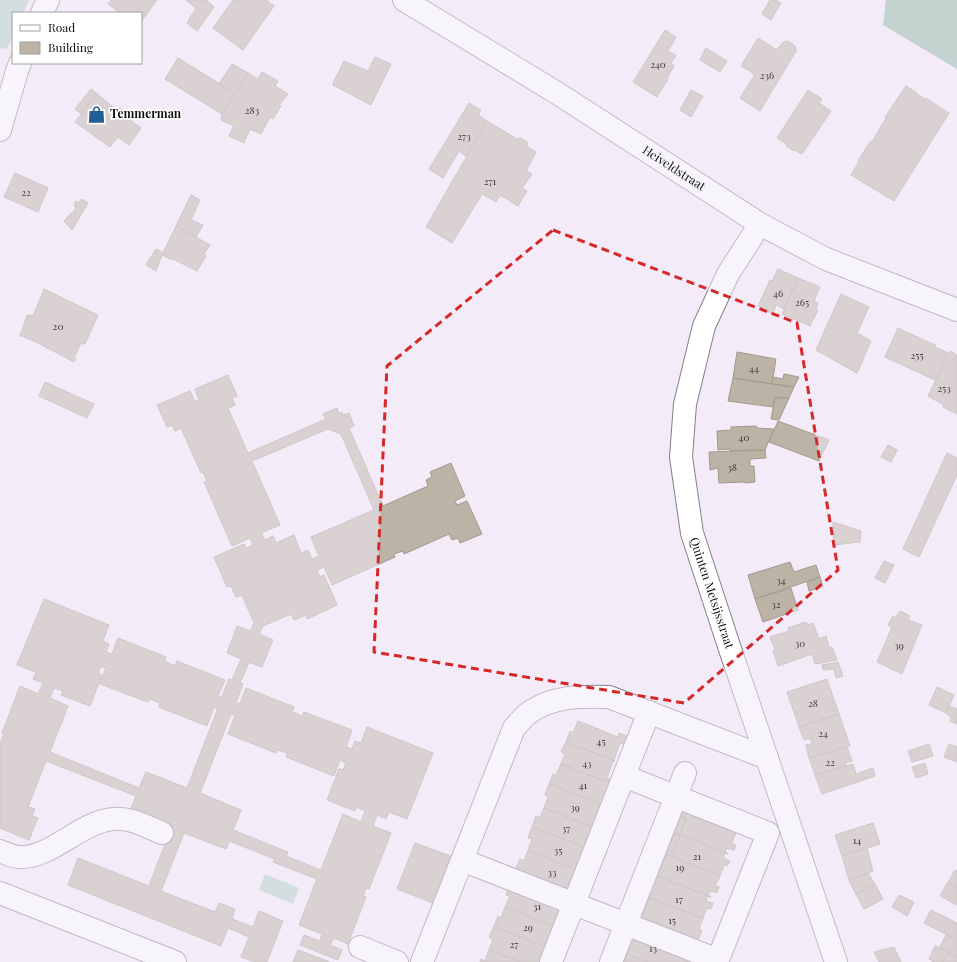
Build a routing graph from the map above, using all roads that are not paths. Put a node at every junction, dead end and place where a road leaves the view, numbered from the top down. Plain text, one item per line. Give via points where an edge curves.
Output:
1 (48, 0) edge
2 (404, 0) edge
3 (42, 12) edge
4 (20, 64) edge
5 (0, 130) edge
6 (760, 224) junction
7 (957, 310) edge
8 (649, 712) junction
9 (767, 758) junction
10 (685, 772) dead end
11 (624, 776) junction
12 (676, 797) junction
13 (162, 833) dead end
14 (0, 851) edge
15 (462, 860) junction
16 (0, 893) edge
17 (574, 904) junction
18 (626, 924) junction
19 (360, 947) dead end
20 (717, 961) edge
21 (175, 962) edge
22 (397, 962) edge
23 (422, 962) edge
24 (551, 962) edge
25 (611, 962) edge
26 (836, 962) edge

1 - 3 street
2 - 6 street, Heiveldstraat via 557,93
4 - 5 street
6 - 7 street, Heiveldstraat via 826,259
6 - 9 street, Quinten Metsijsstraat via 728,274 704,326 685,404 681,457 692,533
8 - 9 street
8 - 11 street
8 - 15 street via 609,697 584,696 555,700 530,712 514,728
9 - 26 street, Quinten Metsijsstraat
10 - 12 street
11 - 12 street
11 - 17 street
12 - 18 street
12 - 20 street via 768,833
13 - 14 street via 126,819 113,819 97,822 39,854 23,858
15 - 17 street
15 - 23 street
16 - 21 street
17 - 18 street
17 - 24 street
18 - 20 street
18 - 25 street
19 - 22 street

